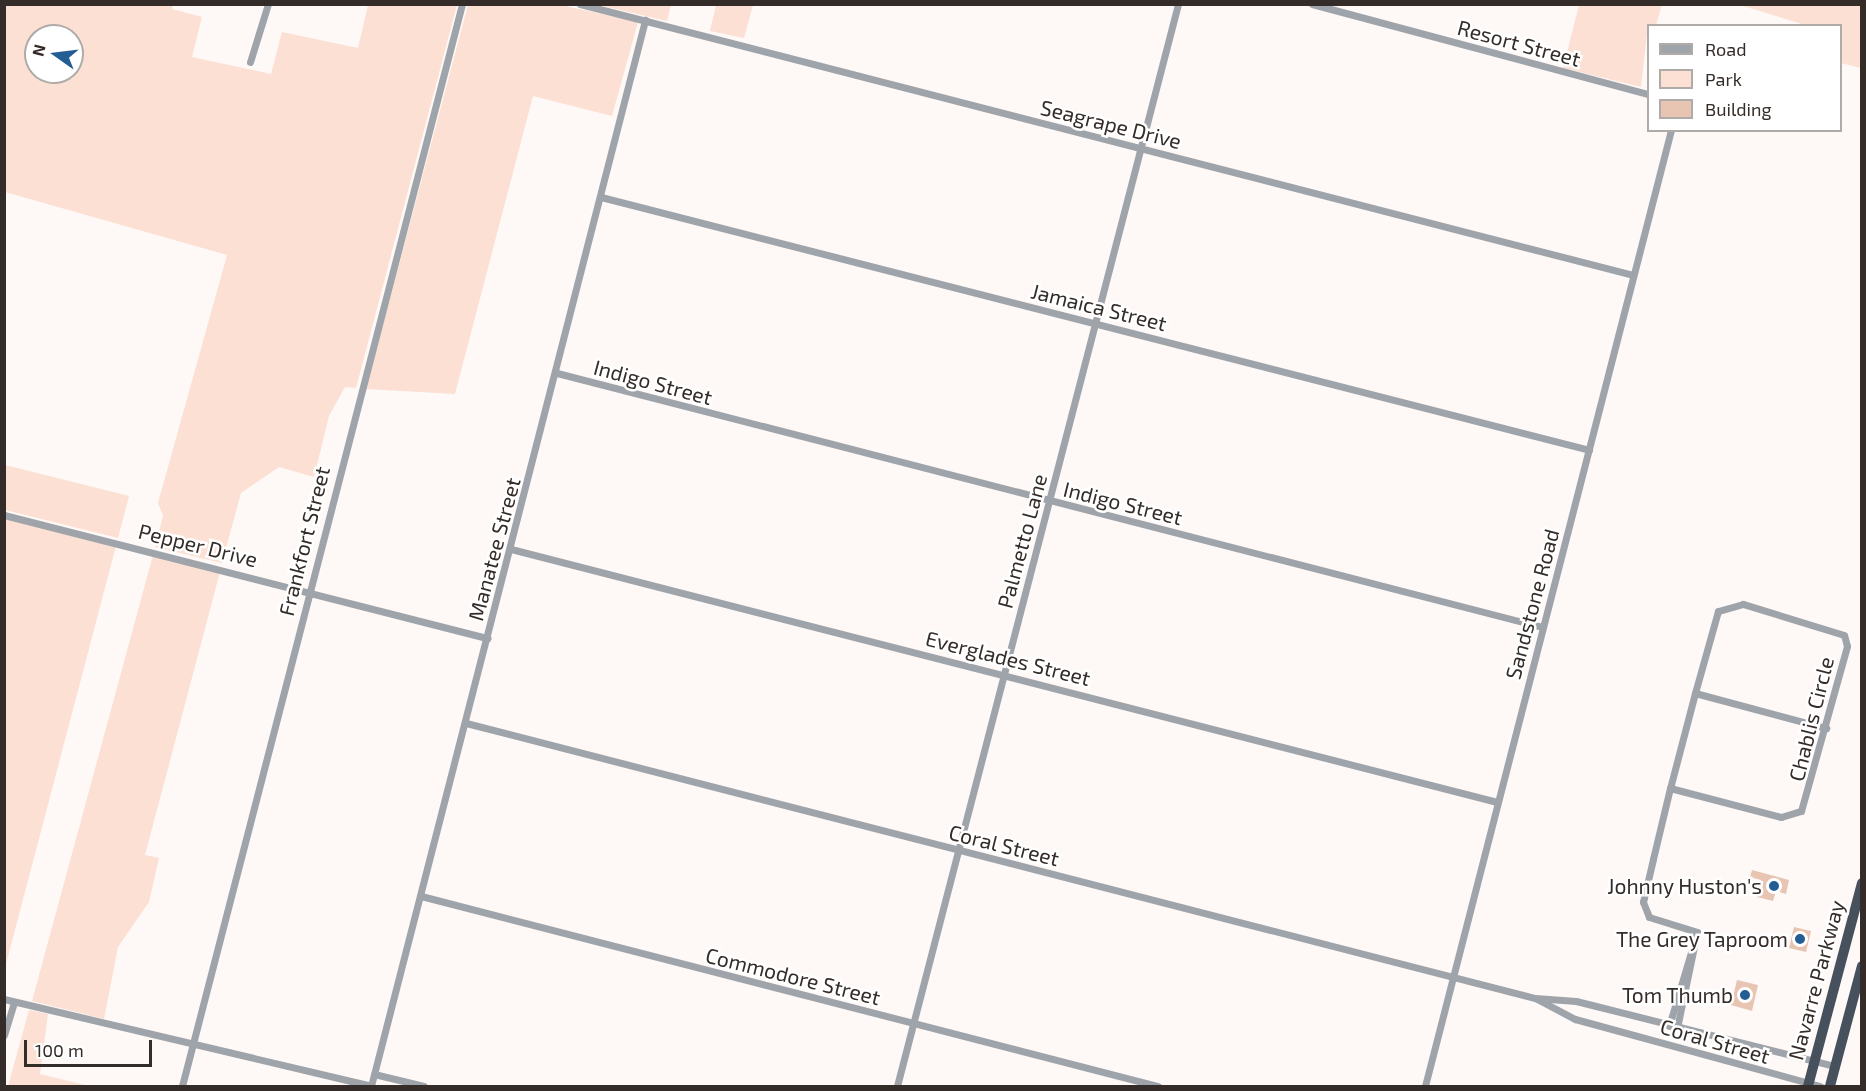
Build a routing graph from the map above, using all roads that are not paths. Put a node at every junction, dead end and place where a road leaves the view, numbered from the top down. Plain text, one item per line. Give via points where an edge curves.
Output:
1 (268, 4) edge
2 (462, 4) edge
3 (580, 4) edge
4 (1178, 4) edge
5 (1312, 4) edge
6 (645, 20) junction
7 (250, 62) dead end
8 (1647, 94) edge
9 (1670, 132) edge
10 (1141, 147) junction
11 (601, 198) junction
12 (1633, 275) junction
13 (1095, 323) junction
14 (557, 373) junction
15 (1589, 450) junction
16 (1051, 502) junction
17 (4, 515) edge
18 (511, 549) junction
19 (309, 589) junction
20 (1542, 627) junction
21 (488, 638) junction
22 (1003, 674) junction
23 (1695, 693) junction
24 (466, 723) junction
25 (1826, 728) junction
26 (1670, 788) junction
27 (1497, 802) junction
28 (958, 850) junction
29 (1862, 883) edge
30 (421, 896) junction
31 (1697, 932) junction
32 (1862, 966) edge
33 (1453, 976) junction
34 (1535, 998) junction
35 (4, 999) edge
36 (14, 1002) junction
37 (914, 1022) junction
38 (1669, 1026) junction
39 (1677, 1029) junction
40 (4, 1035) edge
41 (193, 1045) junction
42 (1815, 1061) junction
43 (1835, 1066) junction
44 (374, 1074) junction
45 (183, 1086) edge
46 (371, 1086) edge
47 (424, 1086) edge
48 (897, 1086) edge
49 (1158, 1086) edge
50 (1425, 1086) edge
51 (1812, 1086) edge
52 (1830, 1086) edge

1 - 7 street
2 - 19 street, Frankfort Street
3 - 6 street, Seagrape Drive
4 - 10 street, Palmetto Lane
5 - 8 street, Resort Street
6 - 10 street, Seagrape Drive
6 - 11 street, Manatee Street
9 - 12 street, Sandstone Road
10 - 12 street, Seagrape Drive
10 - 13 street, Palmetto Lane
11 - 13 street, Jamaica Street
11 - 14 street, Manatee Street
12 - 15 street, Sandstone Road
13 - 15 street, Jamaica Street
13 - 16 street, Palmetto Lane
14 - 16 street, Indigo Street
14 - 18 street, Manatee Street
15 - 20 street, Sandstone Road
16 - 20 street, Indigo Street
16 - 22 street, Palmetto Lane
17 - 19 street, Pepper Drive
18 - 21 street, Manatee Street
18 - 22 street, Everglades Street
19 - 21 street, Pepper Drive
19 - 41 street, Frankfort Street
20 - 27 street, Sandstone Road
21 - 24 street, Manatee Street
22 - 27 street, Everglades Street
22 - 28 street, Palmetto Lane
23 - 25 street
23 - 25 street, Chablis Circle via 1718,611 1743,604 1844,635 1847,646
23 - 26 street, Chablis Circle
24 - 28 street, Coral Street
24 - 30 street, Manatee Street
25 - 26 street, Chablis Circle via 1806,805 1792,816
26 - 31 street, Chablis Circle via 1644,906 1660,922
27 - 33 street, Sandstone Road
28 - 33 street, Coral Street
28 - 37 street, Palmetto Lane
29 - 42 highway, Navarre Parkway
30 - 37 street, Commodore Street
30 - 44 street, Manatee Street
31 - 38 street
31 - 39 street
32 - 43 highway, Navarre Parkway
33 - 34 street, Coral Street
33 - 50 street, Sandstone Road
34 - 38 street, Coral Street via 1576,1001
34 - 51 street, Coral Street via 1575,1018
35 - 36 street
36 - 40 street
36 - 41 street
37 - 48 street, Palmetto Lane
37 - 49 street, Commodore Street
38 - 39 street, Coral Street
39 - 42 street, Coral Street
41 - 45 street, Frankfort Street
41 - 46 street
42 - 43 street, Coral Street
42 - 51 highway, Navarre Parkway
43 - 52 highway, Navarre Parkway
44 - 46 street, Manatee Street
44 - 47 street

